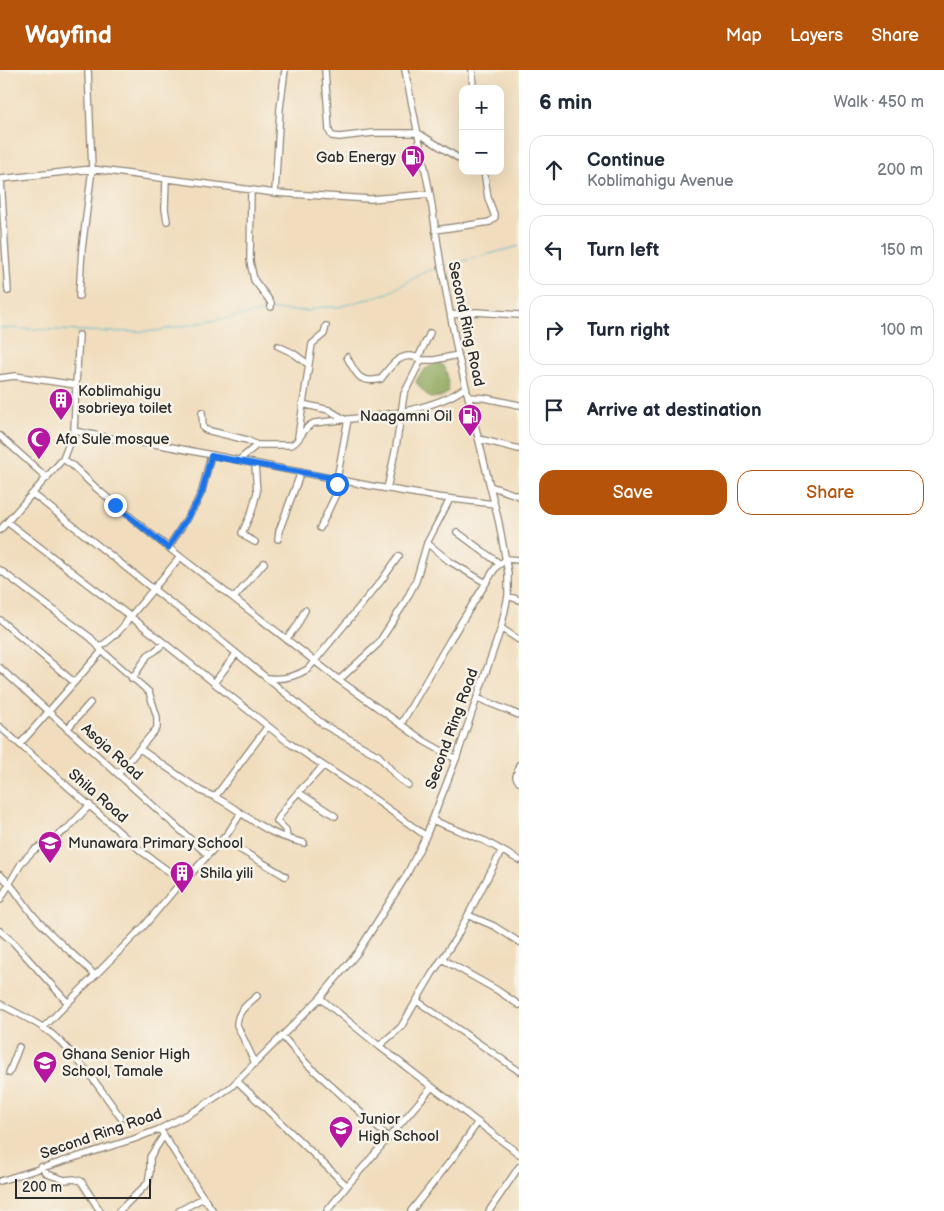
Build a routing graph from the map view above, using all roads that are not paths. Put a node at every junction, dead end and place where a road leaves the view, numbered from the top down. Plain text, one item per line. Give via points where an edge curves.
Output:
1 (88, 70) edge
2 (284, 70) edge
3 (325, 70) edge
4 (405, 70) edge
5 (472, 70) edge
6 (473, 85) edge
7 (418, 133) junction
8 (459, 159) edge
9 (92, 169) junction
10 (484, 175) edge
11 (0, 179) edge
12 (166, 179) junction
13 (252, 191) junction
14 (275, 193) junction
15 (430, 194) junction
16 (167, 221) dead end
17 (435, 230) junction
18 (8, 291) dead end
19 (79, 296) dead end
20 (270, 307) dead end
21 (451, 315) junction
22 (519, 315) edge
23 (326, 326) dead end
24 (430, 333) dead end
25 (79, 335) dead end
26 (278, 346) dead end
27 (458, 355) junction
28 (347, 357) dead end
29 (420, 359) junction
30 (308, 364) junction
31 (0, 378) edge
32 (76, 385) junction
33 (466, 387) junction
34 (469, 397) junction
35 (302, 404) junction
36 (519, 405) edge
37 (202, 412) dead end
38 (401, 412) junction
39 (346, 419) junction
40 (74, 431) junction
41 (0, 436) edge
42 (297, 439) junction
43 (479, 439) junction
44 (257, 444) junction
45 (519, 449) edge
46 (211, 456) junction
47 (62, 459) junction
48 (238, 460) junction
49 (255, 464) junction
50 (301, 472) junction
51 (46, 478) junction
52 (338, 479) junction
53 (490, 486) junction
54 (387, 488) junction
55 (33, 494) junction
56 (519, 496) edge
57 (450, 499) junction
58 (491, 504) junction
59 (7, 522) junction
60 (320, 528) dead end
61 (0, 530) edge
62 (457, 532) dead end
63 (278, 539) dead end
64 (255, 542) dead end
65 (427, 543) junction
66 (168, 548) junction
67 (399, 556) dead end
68 (180, 557) junction
69 (507, 559) junction
70 (519, 560) edge
71 (264, 563) dead end
72 (500, 564) junction
73 (0, 570) edge
74 (486, 583) junction
75 (153, 589) junction
76 (508, 596) junction
77 (234, 598) junction
78 (519, 600) edge
79 (305, 610) dead end
80 (130, 617) junction
81 (0, 620) edge
82 (502, 628) junction
83 (287, 638) junction
84 (519, 640) edge
85 (164, 643) junction
86 (101, 649) junction
87 (236, 654) junction
88 (315, 661) junction
89 (0, 668) edge
90 (267, 678) junction
91 (132, 679) junction
92 (339, 680) junction
93 (74, 682) junction
94 (214, 683) junction
95 (476, 698) junction
96 (90, 702) dead end
97 (49, 712) junction
98 (519, 715) edge
99 (401, 724) junction
100 (268, 726) junction
101 (0, 727) edge
102 (67, 728) junction
103 (20, 744) junction
104 (140, 749) junction
105 (456, 759) junction
106 (519, 765) edge
107 (324, 766) junction
108 (118, 774) junction
109 (519, 782) edge
110 (408, 785) dead end
111 (298, 792) junction
112 (215, 797) junction
113 (90, 806) junction
114 (241, 812) junction
115 (335, 816) dead end
116 (432, 820) junction
117 (426, 836) junction
118 (287, 838) junction
119 (223, 839) junction
120 (304, 843) dead end
121 (502, 850) junction
122 (208, 855) junction
123 (519, 860) edge
124 (0, 875) edge
125 (285, 876) dead end
126 (182, 881) junction
127 (11, 883) junction
128 (0, 900) edge
129 (468, 915) junction
130 (0, 931) edge
131 (519, 942) edge
132 (442, 959) junction
133 (94, 976) junction
134 (257, 996) dead end
135 (320, 998) junction
136 (417, 1001) junction
137 (68, 1003) junction
138 (0, 1004) edge
139 (519, 1006) edge
140 (43, 1028) junction
141 (283, 1037) junction
142 (20, 1046) dead end
143 (379, 1046) junction
144 (256, 1063) junction
145 (519, 1071) edge
146 (9, 1073) dead end
147 (237, 1081) junction
148 (432, 1087) junction
149 (121, 1118) dead end
150 (478, 1122) junction
151 (162, 1132) junction
152 (389, 1138) junction
153 (519, 1154) edge
154 (519, 1167) edge
155 (41, 1168) junction
156 (0, 1181) edge
157 (347, 1186) junction
158 (203, 1198) junction
159 (100, 1211) edge
160 (119, 1211) edge
161 (179, 1211) edge
162 (213, 1211) edge
163 (328, 1211) edge
164 (411, 1211) edge
165 (489, 1211) edge

1 - 9 street
2 - 14 street
3 - 7 street via 332,136
4 - 7 street, Second Ring Road
5 - 6 street
7 - 8 street
7 - 15 street, Second Ring Road
9 - 11 street
9 - 12 street
9 - 19 street
10 - 17 street via 495,217 493,220
11 - 18 street
12 - 13 street
12 - 16 street
13 - 14 street
13 - 20 street via 251,269 254,280 271,303
14 - 15 street via 370,199
15 - 17 street, Second Ring Road
17 - 21 street, Second Ring Road
21 - 22 street via 476,312
21 - 27 street, Second Ring Road
23 - 30 street via 324,334 312,344
24 - 29 street
25 - 32 street
26 - 30 street
27 - 29 street
27 - 33 street, Second Ring Road
28 - 29 street via 356,374 371,382 381,379 397,360 407,357
29 - 38 street via 406,387
30 - 35 street
31 - 32 street via 15,376
32 - 40 street
33 - 34 street, Second Ring Road
33 - 38 street via 438,402
34 - 36 street
34 - 43 street, Second Ring Road
35 - 39 street via 329,410
35 - 42 street
37 - 44 street via 206,430
38 - 39 street
38 - 54 street
39 - 42 street via 309,425
39 - 52 street
40 - 46 street
40 - 47 street
41 - 51 street
42 - 44 street via 296,444 291,445
43 - 45 street
43 - 53 street, Second Ring Road
44 - 48 street
46 - 48 street
46 - 66 street via 202,492
47 - 51 street
47 - 66 street
48 - 49 street
49 - 50 street
49 - 64 street via 257,492 242,533
50 - 52 street
50 - 63 street
51 - 55 street
52 - 54 street
52 - 60 street via 335,499
53 - 56 street
53 - 58 street, Second Ring Road
54 - 57 street
55 - 59 street
55 - 75 street
57 - 58 street
57 - 65 street
58 - 69 street, Second Ring Road
59 - 61 street
59 - 80 street
62 - 72 street
65 - 74 street via 449,561
65 - 92 street via 413,587 378,644
66 - 68 street
67 - 88 street
68 - 75 street
68 - 77 street
69 - 70 street
69 - 72 street
69 - 76 street, Second Ring Road
71 - 77 street
72 - 74 street
73 - 86 street via 92,638
74 - 99 street
75 - 80 street
75 - 87 street
76 - 78 street
76 - 82 street, Second Ring Road
77 - 83 street
79 - 83 street
80 - 85 street
80 - 86 street
81 - 93 street
82 - 84 street
82 - 95 street, Second Ring Road
83 - 88 street
85 - 91 street via 148,655
85 - 94 street
86 - 91 street
86 - 93 street
87 - 90 street
87 - 94 street
88 - 90 street via 301,673 282,680
88 - 92 street
89 - 97 street, Asoja Road
90 - 110 street via 324,725 371,751
91 - 104 street via 149,692 158,724
92 - 99 street
93 - 97 street
94 - 100 street
95 - 98 street
95 - 105 street, Second Ring Road
96 - 102 street
97 - 102 street, Asoja Road
97 - 103 street
99 - 105 street
100 - 107 street
100 - 112 street
101 - 103 street, Shila Road
102 - 108 street, Asoja Road
103 - 113 street, Shila Road
104 - 108 street
104 - 112 street via 200,791
105 - 116 street, Second Ring Road
106 - 109 street via 516,777
107 - 111 street
107 - 117 street
108 - 122 street, Asoja Road
111 - 115 street
111 - 118 street via 277,821 286,830
112 - 114 street
113 - 126 street, Shila Road via 141,851
113 - 127 street via 66,830 30,854
114 - 118 street via 264,828
114 - 119 street
116 - 117 street, Second Ring Road
116 - 121 street
117 - 135 street, Second Ring Road via 406,876 358,952
118 - 120 street
119 - 122 street
119 - 125 street
121 - 123 street
121 - 129 street
122 - 126 street
124 - 127 street
126 - 133 street via 145,925
127 - 128 street
127 - 133 street via 35,917
129 - 131 street
129 - 132 street
130 - 137 street
132 - 136 street
132 - 139 street
133 - 137 street
134 - 144 street via 237,1018 237,1025
135 - 141 street, Second Ring Road
135 - 143 street
136 - 143 street via 401,1027
136 - 145 street
137 - 140 street
138 - 140 street
140 - 149 street via 60,1041 104,1092
141 - 144 street, Second Ring Road
141 - 152 street via 307,1064
142 - 146 street
143 - 148 street
144 - 147 street, Second Ring Road
147 - 151 street, Second Ring Road
147 - 157 street
148 - 150 street
148 - 152 street
150 - 153 street
150 - 164 street
151 - 155 street, Second Ring Road
151 - 158 street
151 - 160 street via 150,1157 148,1183
152 - 157 street
154 - 165 street
155 - 156 street, Second Ring Road
155 - 159 street via 47,1174 65,1180 81,1181
157 - 163 street
158 - 161 street
158 - 162 street

